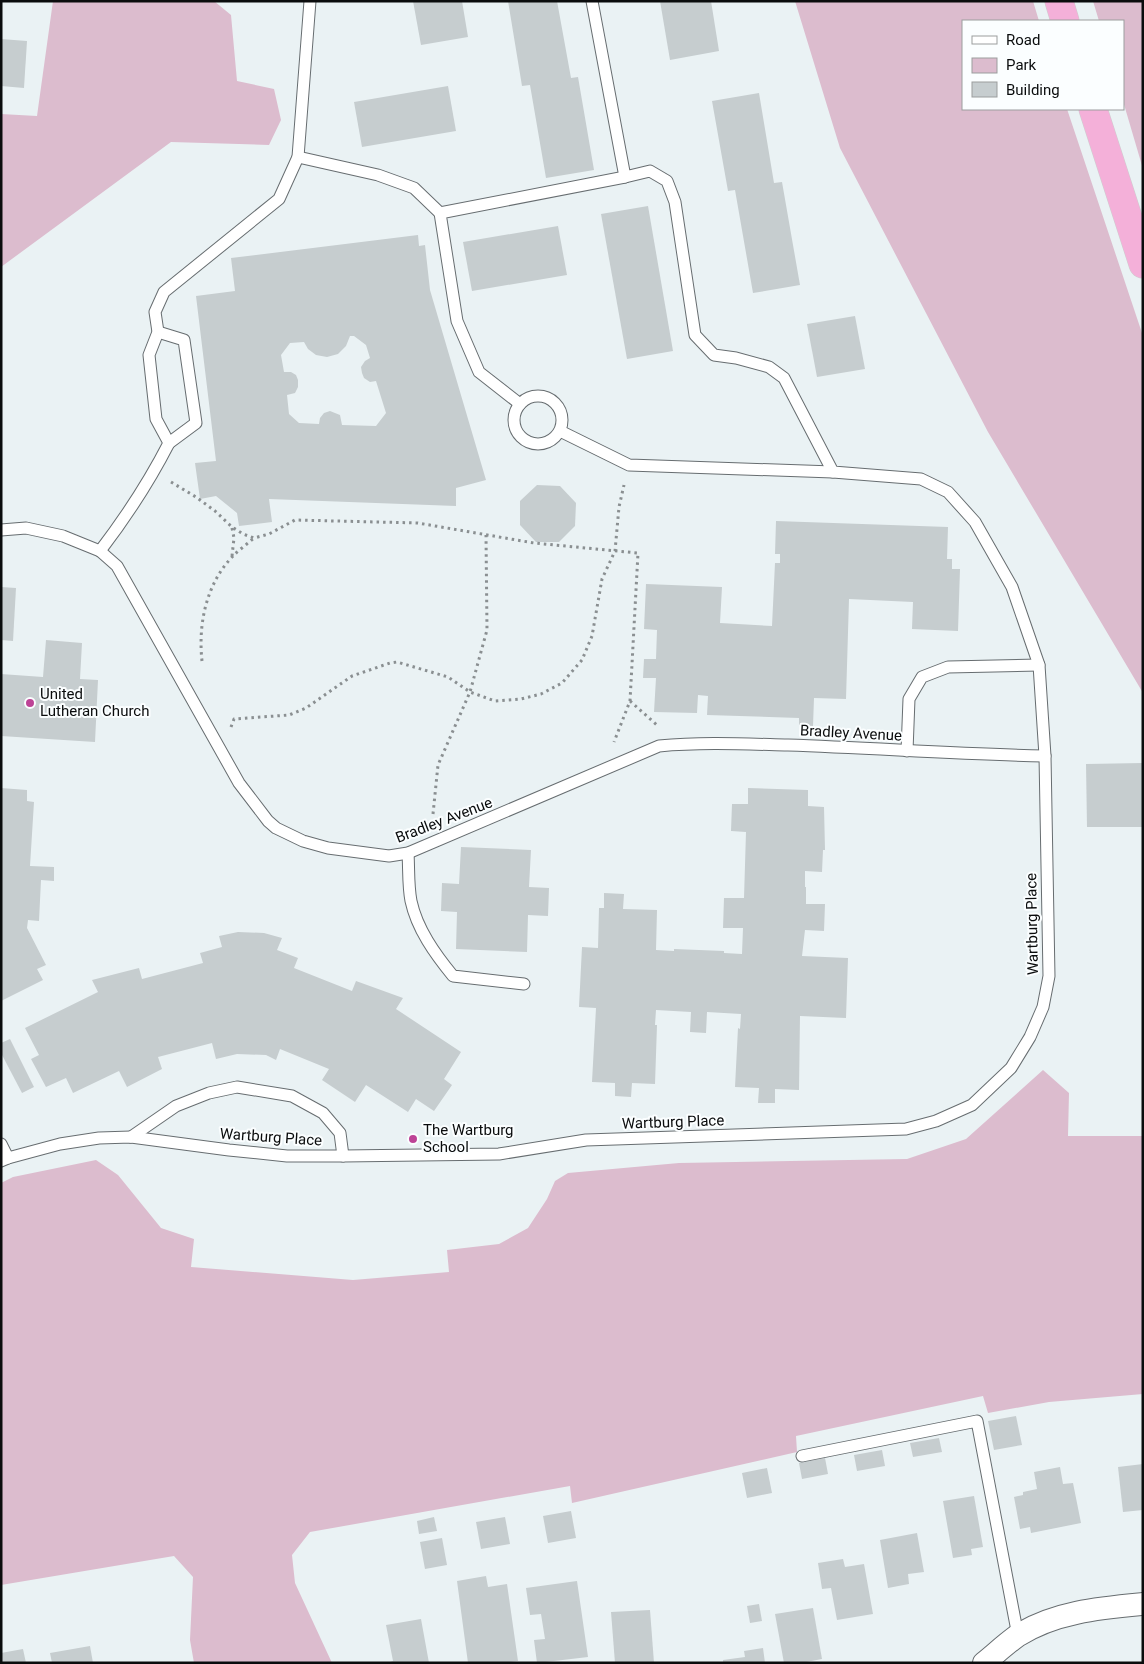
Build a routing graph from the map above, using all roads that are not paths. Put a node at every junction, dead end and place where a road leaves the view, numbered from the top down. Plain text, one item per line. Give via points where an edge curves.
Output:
1 (310, 1) edge
2 (592, 1) edge
3 (1059, 1) edge
4 (1065, 20) edge
5 (1092, 110) edge
6 (298, 157) junction
7 (625, 177) junction
8 (440, 213) junction
9 (1143, 264) edge
10 (158, 332) junction
11 (520, 404) junction
12 (560, 431) junction
13 (169, 443) junction
14 (833, 472) junction
15 (1, 530) edge
16 (100, 551) junction
17 (1039, 665) junction
18 (907, 751) junction
19 (1045, 756) junction
20 (408, 853) junction
21 (524, 984) dead end
22 (131, 1137) junction
23 (1, 1144) edge
24 (344, 1156) junction
25 (5, 1160) edge
26 (802, 1456) dead end
27 (1143, 1604) edge
28 (1018, 1636) junction
29 (984, 1663) edge

1 - 6 lane
2 - 7 lane
3 - 4 highway
5 - 9 highway
6 - 8 lane via 378,175 414,188
6 - 10 lane via 279,199 164,292 155,312
7 - 8 lane
7 - 14 lane via 650,171 666,181 675,202 695,335 714,355 768,367 784,378
8 - 11 lane via 457,320 479,372
10 - 13 lane via 148,355 156,420
10 - 13 lane via 184,340 196,423
11 - 12 lane via 537,396 555,403 562,421
11 - 12 lane via 514,421 521,438 528,443 546,443
12 - 14 lane, Wartburg Place via 629,465
13 - 16 lane via 131,510
14 - 17 lane, Wartburg Place via 921,479 948,492 975,522 1012,587
15 - 16 lane, Bradley Avenue via 26,528 63,536
16 - 20 lane, Bradley Avenue via 117,566 239,784 268,821 303,841 328,848 389,856
17 - 18 lane via 948,667 922,677 909,699
17 - 19 lane, Wartburg Place
18 - 19 lane, Bradley Avenue
18 - 20 lane, Bradley Avenue via 698,743 659,746
19 - 24 lane, Wartburg Place via 1048,976 1043,1007 1011,1068 972,1105 936,1121 906,1129 586,1140 499,1154
20 - 21 lane via 411,900 419,925 435,954 453,976
22 - 24 lane, Wartburg Place via 287,1156
22 - 24 lane via 176,1106 209,1093 237,1087 292,1096 323,1113 340,1133
22 - 25 lane, Wartburg Place via 60,1144
23 - 25 lane
26 - 28 lane via 978,1421
27 - 28 street via 1075,1613 1048,1621
28 - 29 street

